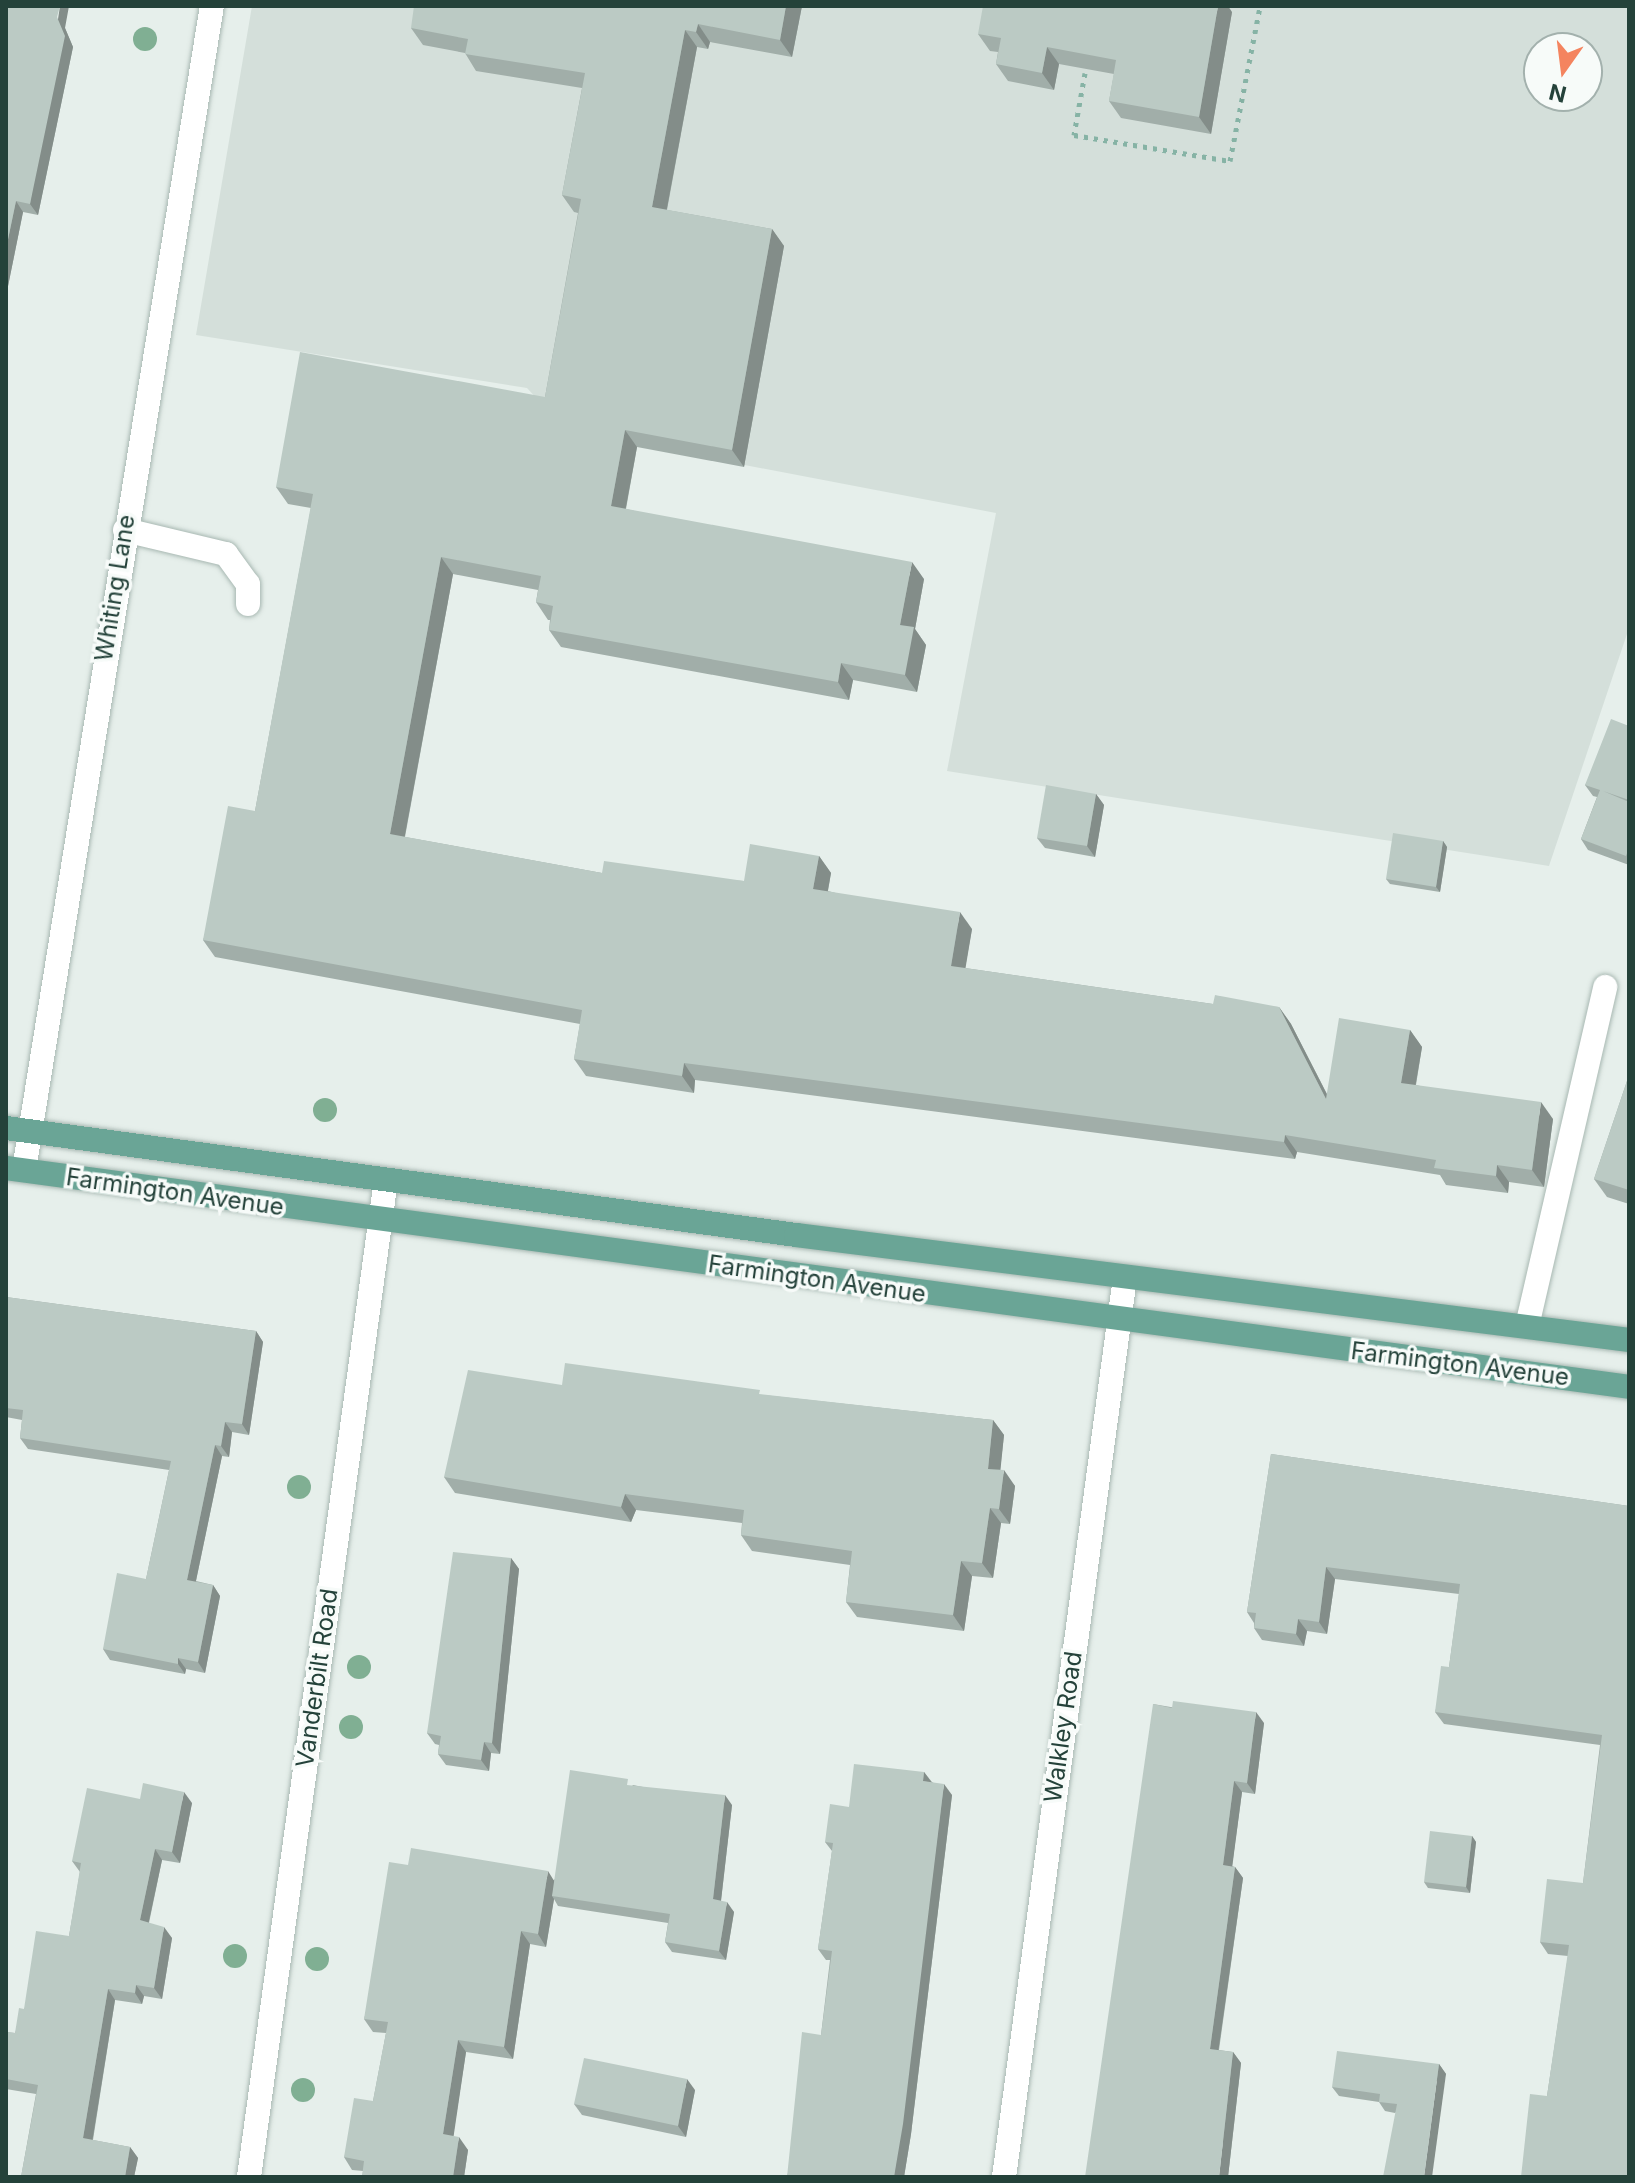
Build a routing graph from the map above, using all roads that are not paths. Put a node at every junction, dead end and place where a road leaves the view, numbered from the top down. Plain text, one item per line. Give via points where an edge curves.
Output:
1 (212, 6) edge
2 (125, 530) junction
3 (248, 604) dead end
4 (1605, 987) dead end
5 (17, 1130) edge
6 (15, 1169) edge
7 (386, 1180) junction
8 (380, 1221) junction
9 (1125, 1277) junction
10 (1118, 1320) junction
11 (1527, 1326) junction
12 (1629, 1340) edge
13 (1629, 1387) edge
14 (249, 2177) edge
15 (1004, 2177) edge

1 - 2 street, Whiting Lane
2 - 3 street via 226,554 248,584
2 - 5 street, Whiting Lane
4 - 11 street
5 - 6 street, Whiting Lane
5 - 7 main road, Farmington Avenue
6 - 8 main road, Farmington Avenue
7 - 8 street, Vanderbilt Road
7 - 9 main road, Farmington Avenue
8 - 10 main road, Farmington Avenue
8 - 14 street, Vanderbilt Road
9 - 10 street, Walkley Road
9 - 11 main road, Farmington Avenue
10 - 13 main road, Farmington Avenue
10 - 15 street, Walkley Road
11 - 12 main road, Farmington Avenue

